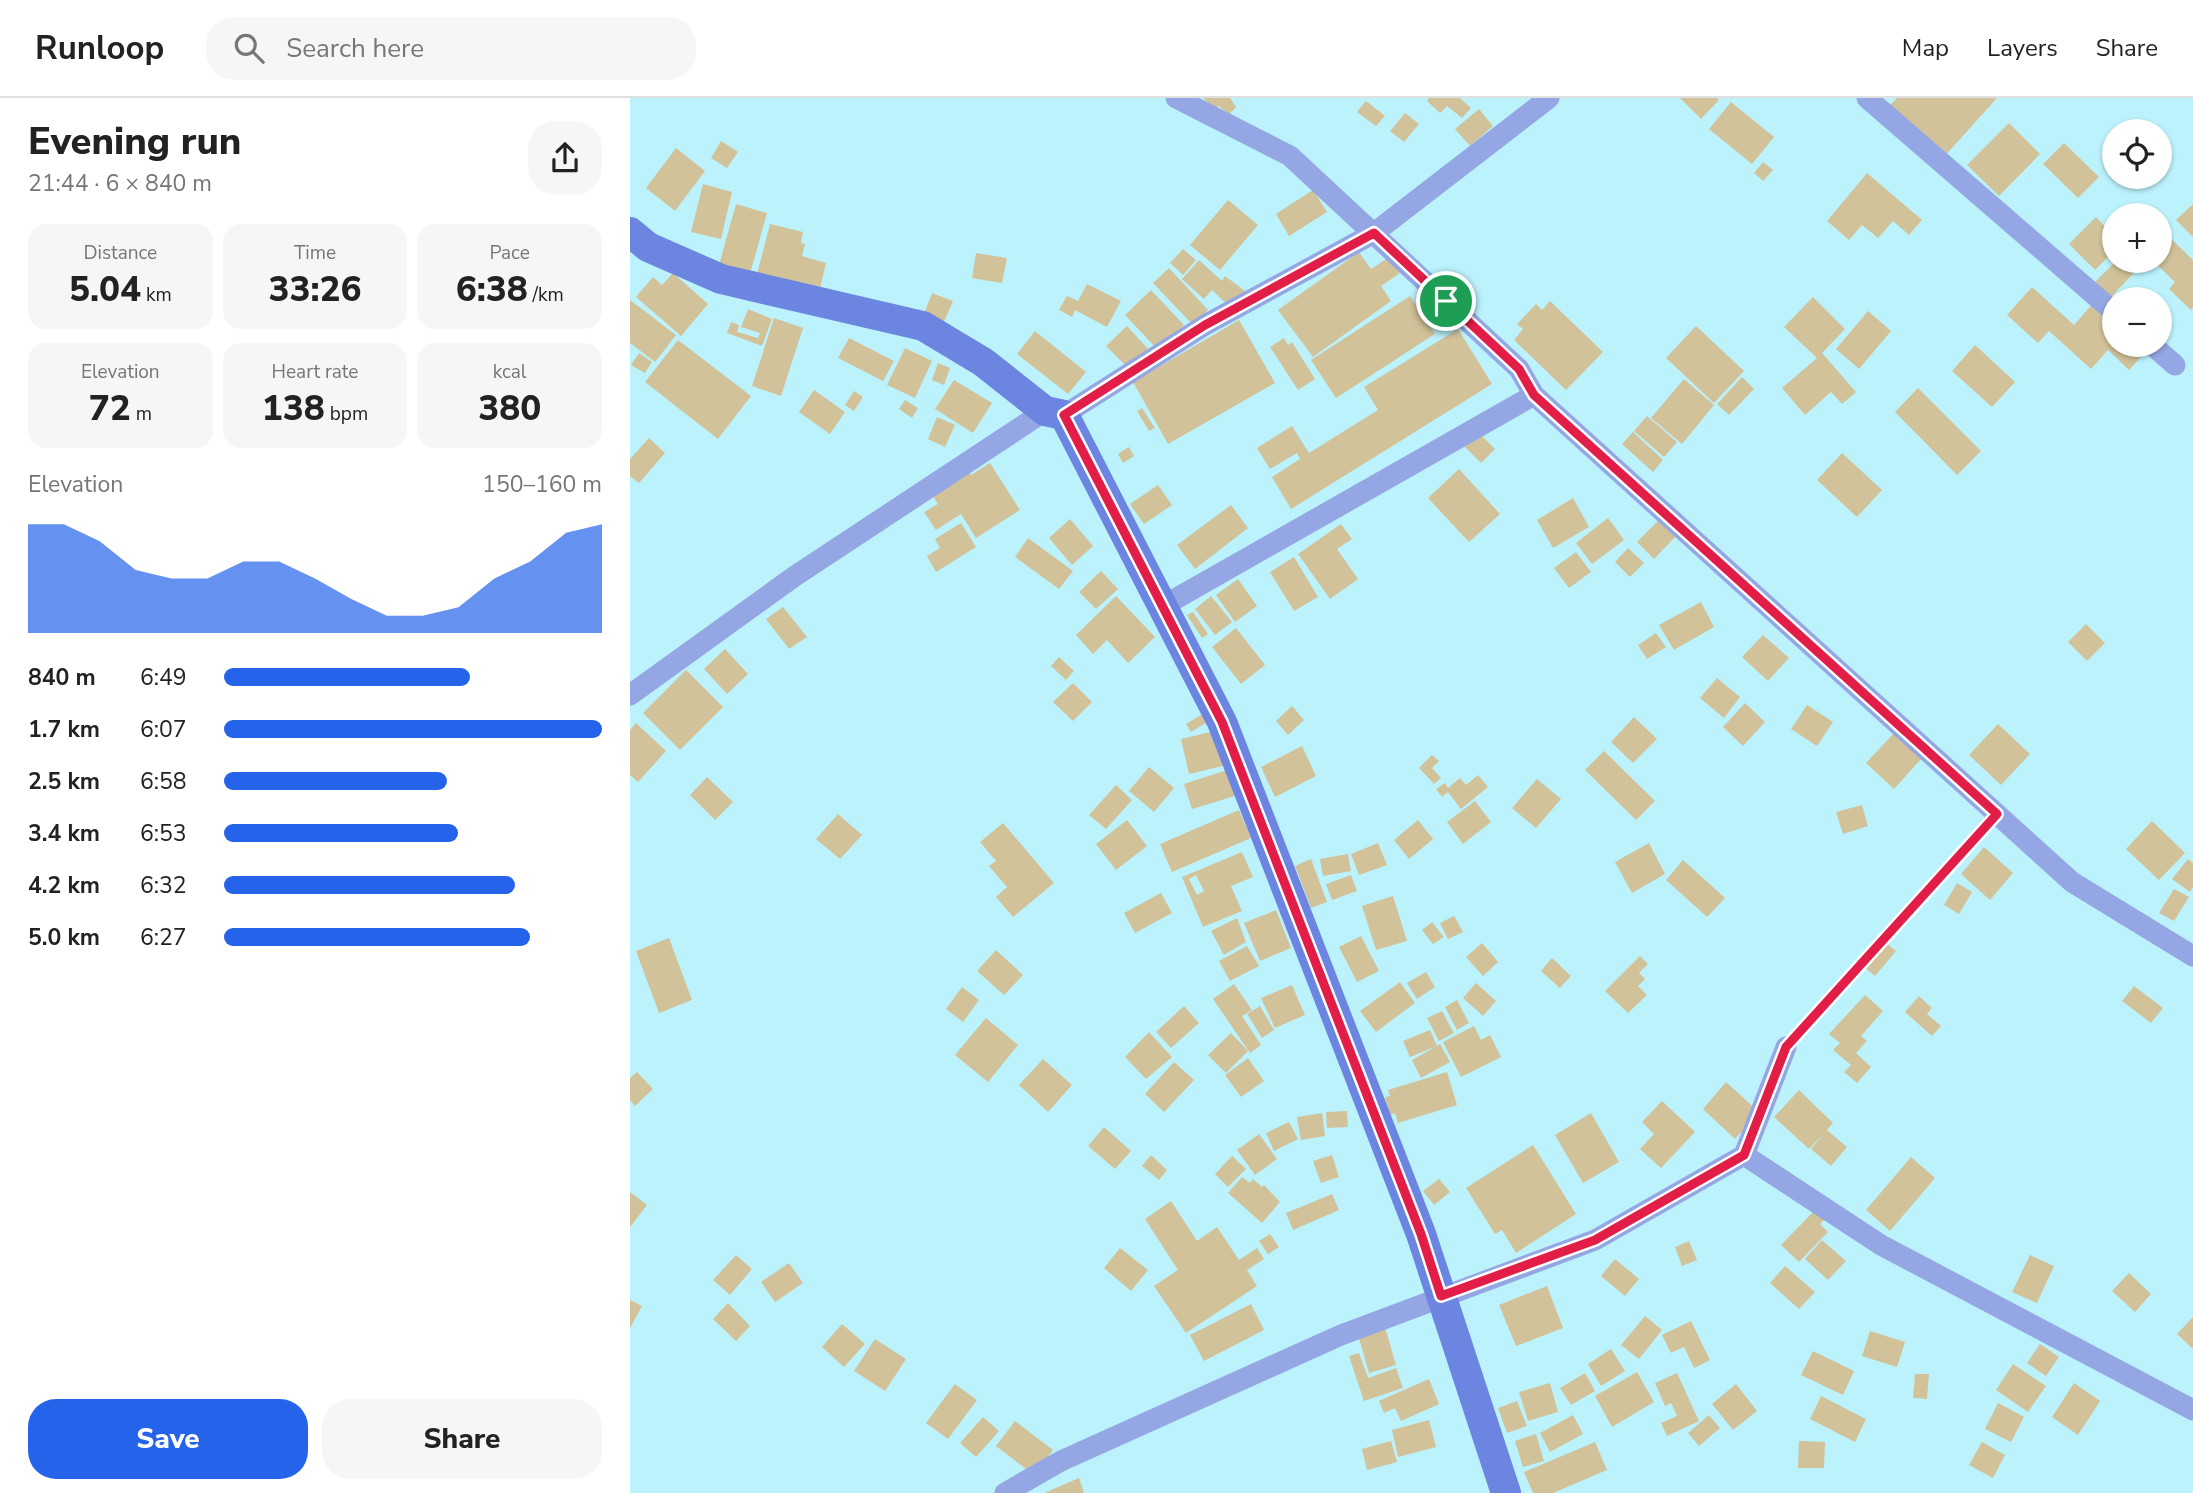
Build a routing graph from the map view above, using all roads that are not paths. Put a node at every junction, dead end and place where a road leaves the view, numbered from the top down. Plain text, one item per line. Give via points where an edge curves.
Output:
1 (1176, 98) edge
2 (1549, 98) edge
3 (1867, 98) edge
4 (1374, 233) junction
5 (636, 246) edge
6 (2102, 302) edge
7 (2166, 357) edge
8 (2175, 365) dead end
9 (1534, 395) junction
10 (1055, 413) junction
11 (1163, 606) junction
12 (630, 695) edge
13 (1997, 814) junction
14 (2193, 956) edge
15 (1786, 1047) joint
16 (1744, 1155) junction
17 (1441, 1296) junction
18 (2193, 1410) edge
19 (1005, 1493) edge
20 (1506, 1493) edge

1 - 4 street via 1290,156
2 - 4 street
3 - 6 street
4 - 9 street via 1519,369
4 - 10 street
5 - 10 main road via 721,279 923,326
7 - 8 street
9 - 11 street
9 - 13 street
10 - 11 main road
10 - 12 street via 795,576
11 - 17 main road via 1222,722
13 - 14 street via 2072,882
13 - 15 lane
15 - 16 street
16 - 17 street via 1595,1240
16 - 18 street via 1881,1245
17 - 19 street via 1341,1335 1073,1456
17 - 20 main road

